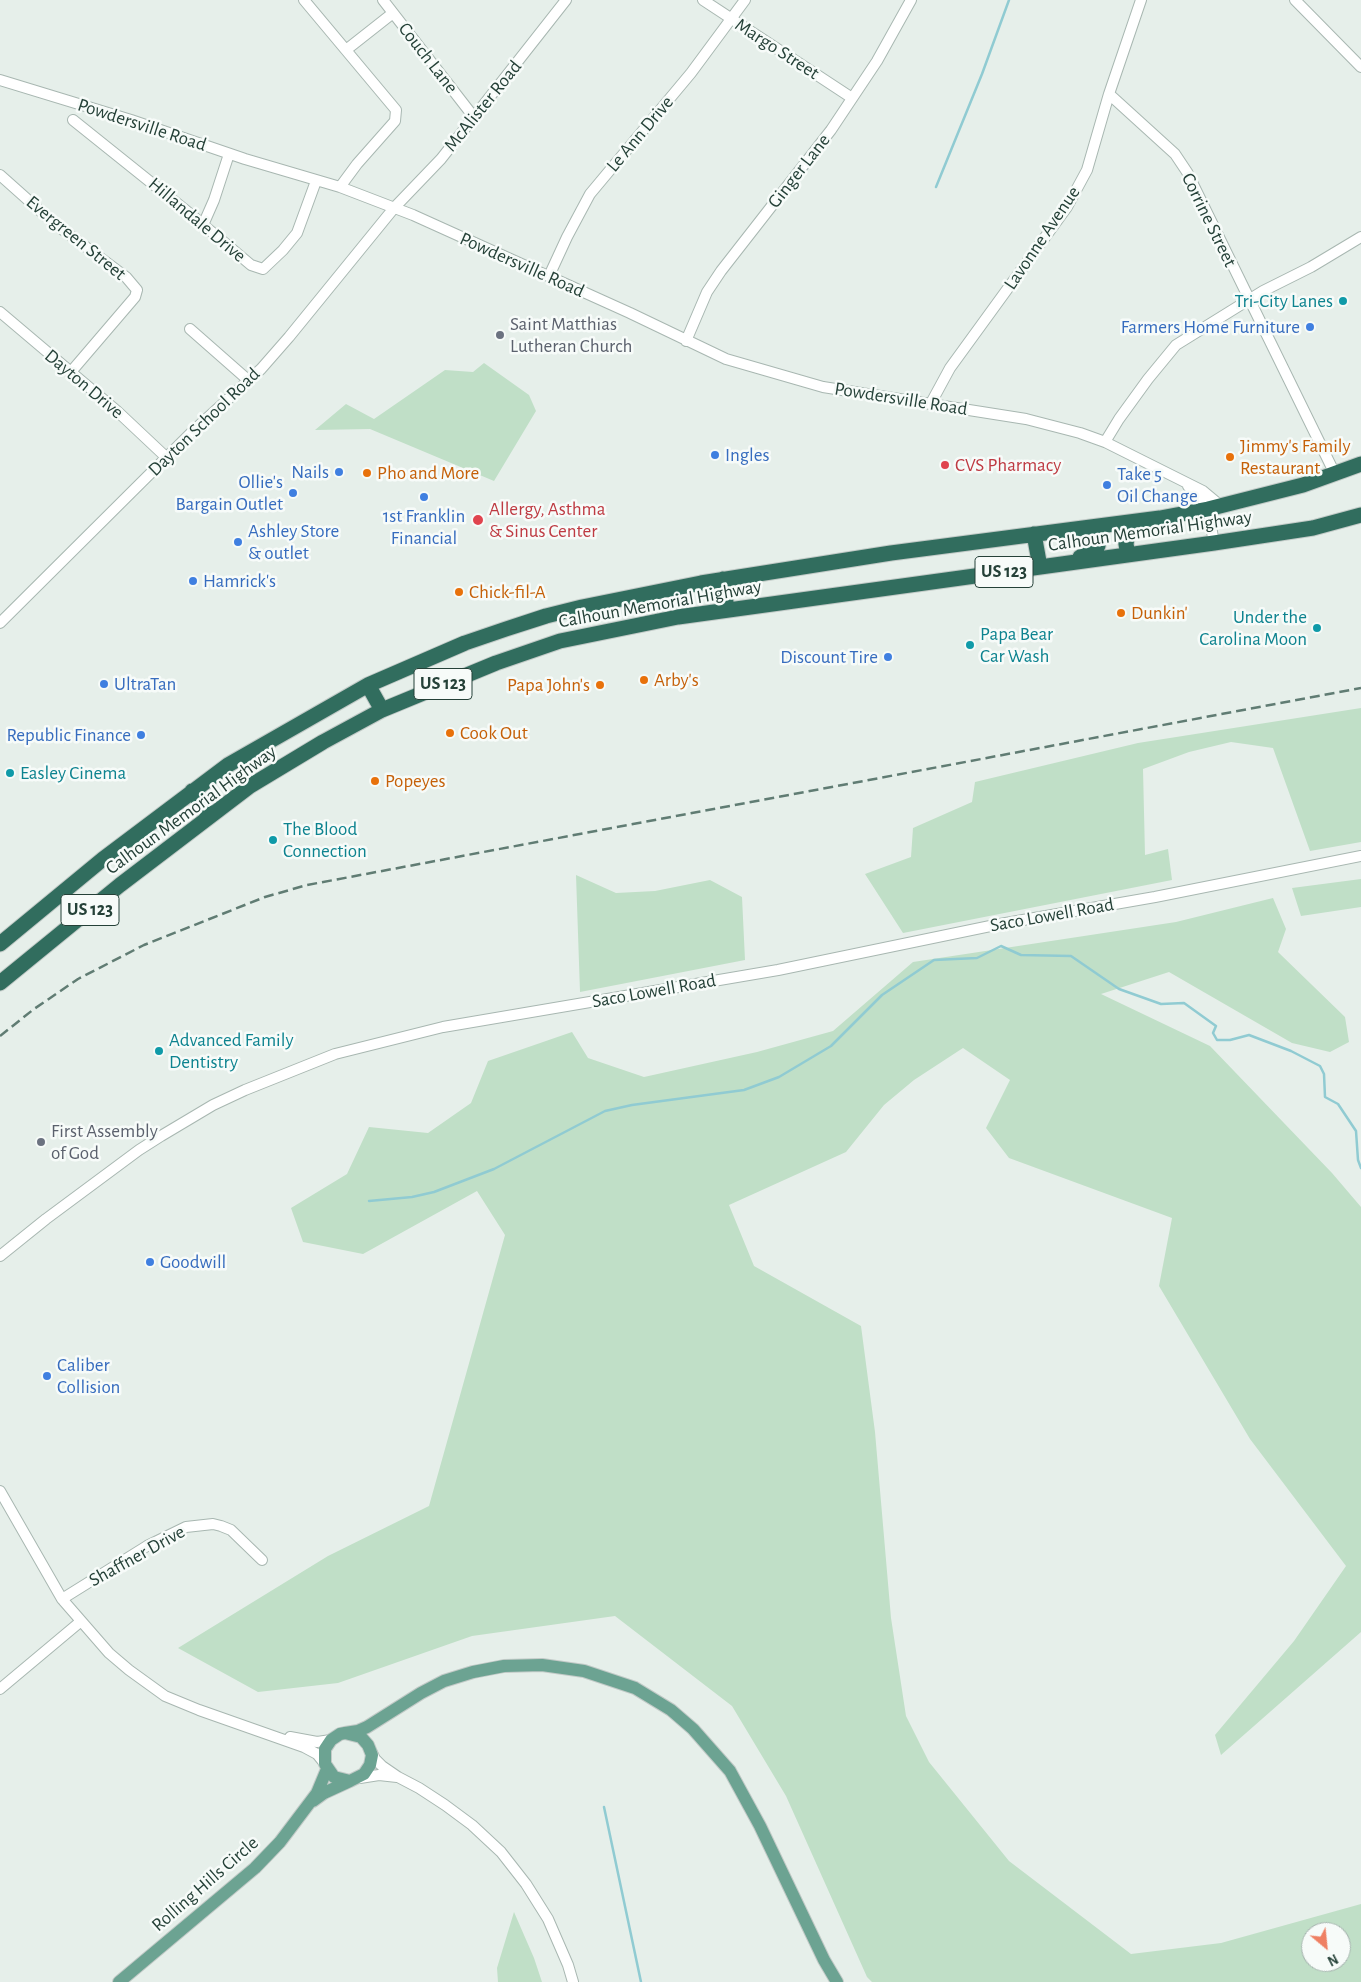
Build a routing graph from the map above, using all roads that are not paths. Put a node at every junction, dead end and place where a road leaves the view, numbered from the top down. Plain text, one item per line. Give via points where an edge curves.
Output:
1 (304, 0) edge
2 (383, 0) edge
3 (566, 0) edge
4 (703, 0) edge
5 (745, 0) edge
6 (911, 0) edge
7 (1141, 0) edge
8 (1296, 0) edge
9 (393, 12) junction
10 (732, 19) junction
11 (346, 50) junction
12 (1361, 67) edge
13 (0, 80) edge
14 (1108, 94) junction
15 (852, 98) junction
16 (473, 116) junction
17 (74, 120) dead end
18 (229, 154) junction
19 (0, 176) edge
20 (316, 181) junction
21 (340, 187) junction
22 (394, 208) junction
23 (203, 224) junction
24 (1361, 237) edge
25 (549, 276) junction
26 (1249, 300) junction
27 (0, 312) edge
28 (190, 330) dead end
29 (686, 341) junction
30 (70, 373) junction
31 (248, 380) junction
32 (931, 403) junction
33 (1105, 442) junction
34 (167, 458) junction
35 (1361, 464) edge
36 (1335, 474) junction
37 (1214, 508) junction
38 (1361, 515) edge
39 (1361, 519) edge
40 (1151, 520) junction
41 (1334, 523) junction
42 (1099, 526) junction
43 (1034, 534) junction
44 (1214, 543) junction
45 (1128, 555) junction
46 (1067, 563) junction
47 (1040, 567) junction
48 (723, 580) junction
49 (727, 610) junction
50 (0, 623) edge
51 (368, 685) junction
52 (382, 710) junction
53 (192, 791) junction
54 (210, 816) junction
55 (1361, 856) edge
56 (0, 944) edge
57 (0, 983) edge
58 (0, 1256) edge
59 (0, 1491) edge
60 (262, 1560) dead end
61 (62, 1599) junction
62 (80, 1622) junction
63 (0, 1689) edge
64 (394, 1709) junction
65 (346, 1733) junction
66 (271, 1734) junction
67 (331, 1740) junction
68 (369, 1747) junction
69 (326, 1767) junction
70 (398, 1778) junction
71 (355, 1779) junction
72 (307, 1806) junction
73 (119, 1982) edge
74 (573, 1982) edge
75 (837, 1982) edge

1 - 11 street
2 - 9 street, Couch Lane
3 - 16 street, McAlister Road
4 - 10 street, Margo Street
5 - 10 street, Le Ann Drive
6 - 15 street, Ginger Lane
7 - 14 street, Lavonne Avenue
8 - 12 street
9 - 11 street
9 - 16 street, Couch Lane
10 - 15 street, Margo Street
10 - 25 street, Le Ann Drive via 590,194
11 - 21 street via 396,110 395,121
13 - 18 street, Powdersville Road via 132,120
14 - 26 street, Corrine Street via 1175,154 1191,180
14 - 32 street, Lavonne Avenue via 1087,170 1068,207 950,368
15 - 29 street, Ginger Lane via 803,168 716,278
16 - 22 street, McAlister Road via 441,159
17 - 23 street, Hillandale Drive
18 - 20 street, Powdersville Road
18 - 23 street
19 - 30 street, Evergreen Street via 137,290 135,297
20 - 21 street, Powdersville Road
20 - 23 street, Hillandale Drive via 297,233 263,269 251,265
21 - 22 street, Powdersville Road
22 - 25 street, Powdersville Road
22 - 31 street, Dayton School Road via 295,330
24 - 26 street
25 - 29 street, Powdersville Road
26 - 33 street via 1176,346 1130,403
26 - 36 street, Corrine Street
27 - 30 street, Dayton Drive
28 - 31 street
29 - 32 street, Powdersville Road via 726,360 823,387
30 - 34 street, Dayton Drive
31 - 34 street, Dayton School Road
32 - 33 street, Powdersville Road via 1026,419
33 - 37 street, Powdersville Road via 1203,491
34 - 50 street, Dayton School Road
35 - 36 highway, Calhoun Memorial Highway / US 123
36 - 37 highway, Calhoun Memorial Highway / US 123
37 - 40 highway, Calhoun Memorial Highway / US 123
37 - 44 street
38 - 41 highway, Calhoun Memorial Highway / US 123
39 - 41 main road
40 - 42 highway, Calhoun Memorial Highway / US 123
40 - 45 highway via 1128,533
41 - 44 highway, Calhoun Memorial Highway / US 123
42 - 43 highway, Calhoun Memorial Highway / US 123
42 - 46 highway via 1095,550
43 - 47 highway
43 - 48 highway, Calhoun Memorial Highway / US 123
44 - 45 highway, Calhoun Memorial Highway / US 123
45 - 46 highway, Calhoun Memorial Highway / US 123
46 - 47 highway, Calhoun Memorial Highway / US 123
47 - 49 highway, Calhoun Memorial Highway / US 123
48 - 49 highway
48 - 51 highway, Calhoun Memorial Highway / US 123 via 546,616 465,643
49 - 52 highway, Calhoun Memorial Highway / US 123 via 560,641 496,663
51 - 52 highway
51 - 53 highway, Calhoun Memorial Highway / US 123 via 228,765
52 - 54 highway, Calhoun Memorial Highway / US 123 via 250,786
53 - 54 highway
53 - 56 highway, Calhoun Memorial Highway / US 123
54 - 57 highway, Calhoun Memorial Highway / US 123
55 - 58 street, Saco Lowell Road via 1000,924 778,970 443,1027 335,1054 245,1090 161,1136
59 - 61 street
60 - 61 street, Shaffner Drive via 231,1530 213,1524 186,1527 147,1546
61 - 62 street
62 - 63 street
62 - 66 street via 128,1670 165,1696
64 - 65 main road via 367,1727
64 - 68 main road via 377,1728
64 - 75 main road via 444,1681 473,1672 504,1666 542,1665 584,1671 635,1688 671,1710 693,1729 730,1771
65 - 67 main road
65 - 68 main road via 356,1734
66 - 67 street via 317,1742
66 - 69 street via 317,1754
67 - 69 main road via 324,1754
68 - 70 street via 375,1760
68 - 71 main road via 370,1766
69 - 71 main road via 334,1777
69 - 72 main road, Rolling Hills Circle via 317,1793
70 - 71 street via 379,1775
70 - 74 street via 445,1805 501,1852 548,1919
71 - 72 main road, Rolling Hills Circle via 321,1795
72 - 73 main road, Rolling Hills Circle via 255,1868

